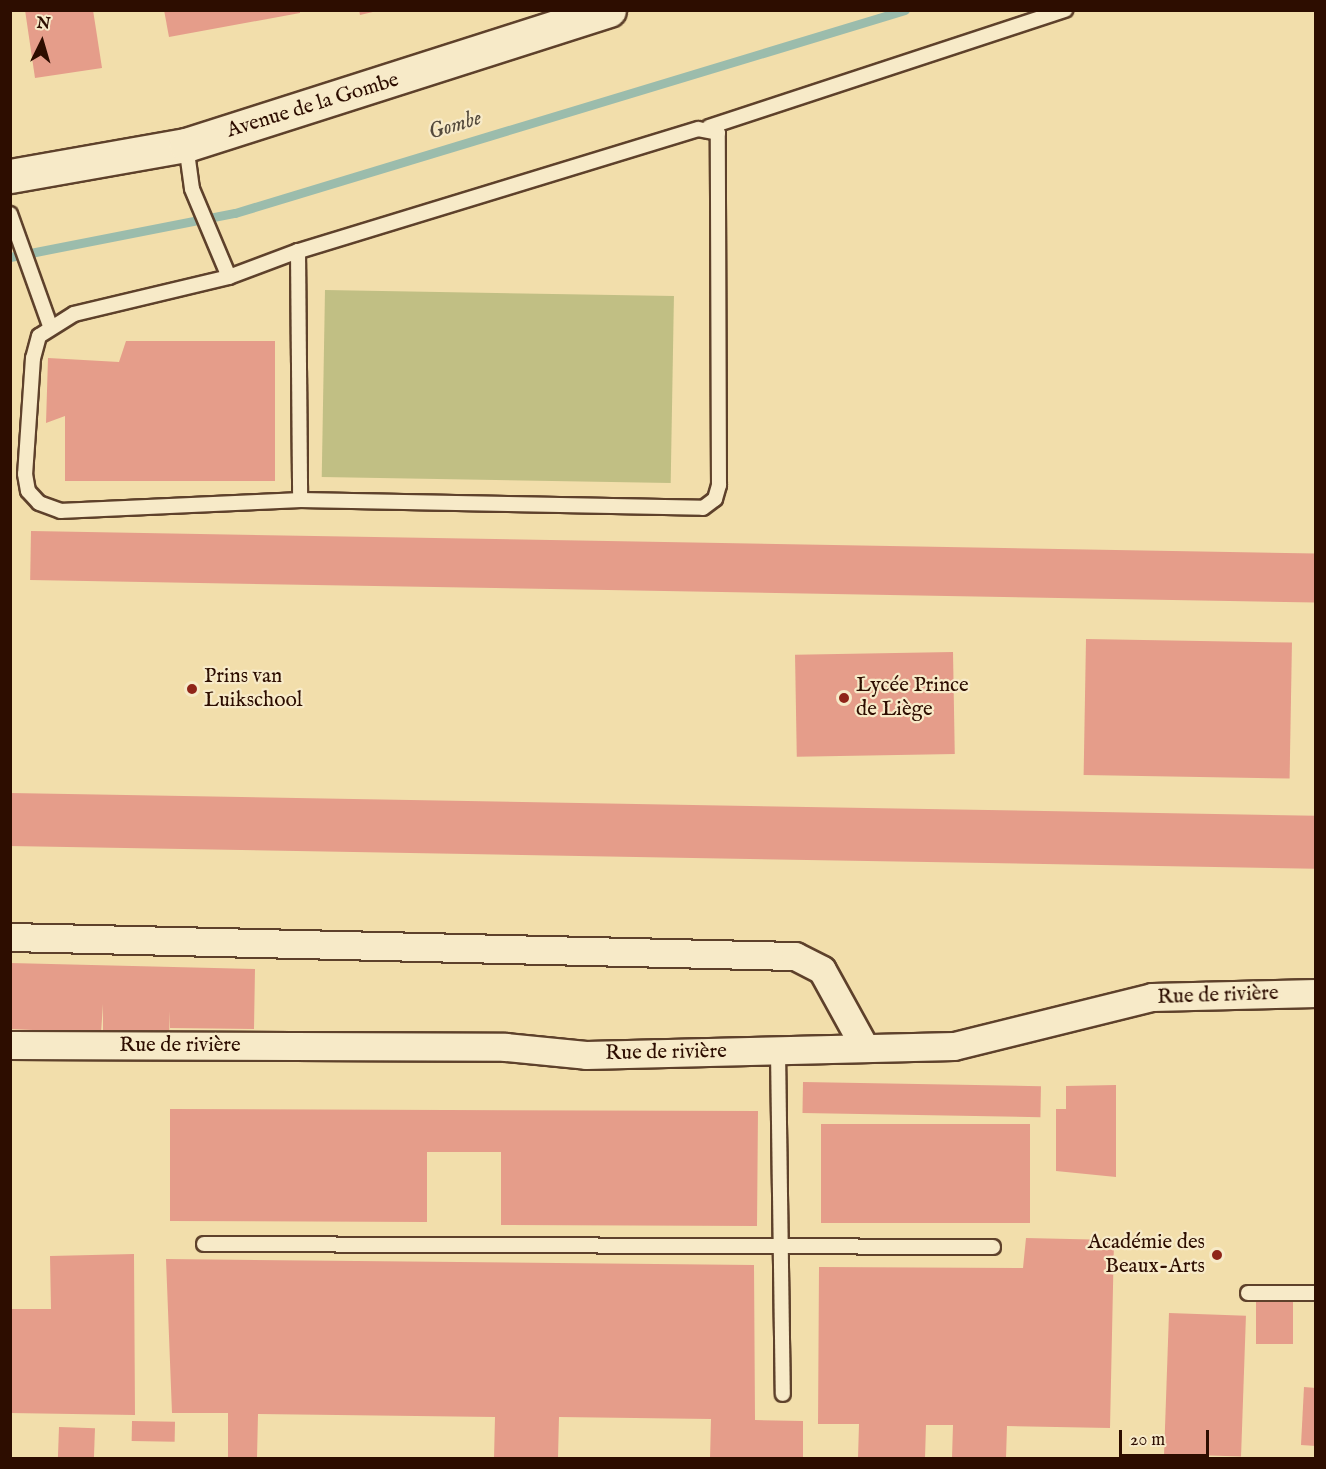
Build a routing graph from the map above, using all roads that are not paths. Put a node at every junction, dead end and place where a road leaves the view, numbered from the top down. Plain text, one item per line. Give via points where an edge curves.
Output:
1 (609, 10) edge
2 (1065, 10) edge
3 (709, 127) junction
4 (186, 145) junction
5 (10, 176) edge
6 (11, 220) edge
7 (298, 251) junction
8 (229, 277) junction
9 (50, 326) junction
10 (300, 500) junction
11 (10, 937) edge
12 (1316, 993) edge
13 (10, 1045) edge
14 (865, 1048) junction
15 (778, 1051) junction
16 (204, 1244) dead end
17 (781, 1244) junction
18 (993, 1247) dead end
19 (1248, 1293) dead end
20 (1316, 1293) edge
21 (783, 1394) dead end

1 - 4 street, Avenue de la Gombe
2 - 3 lane
3 - 7 lane
3 - 10 lane via 720,144 715,499 703,508 680,511
4 - 5 street, Avenue de la Gombe
4 - 8 lane via 192,189 213,247
6 - 9 lane via 28,275
7 - 8 lane
7 - 10 lane
8 - 9 lane via 74,314
9 - 10 lane via 39,336 33,358 25,474 28,491 39,502 61,510
11 - 14 street via 795,956 822,970
12 - 14 street, Rue de rivière via 1152,998 954,1046
13 - 15 street, Rue de rivière via 505,1047 586,1055
14 - 15 street, Rue de rivière
15 - 17 lane
16 - 17 lane
17 - 18 lane
17 - 21 lane
19 - 20 lane

